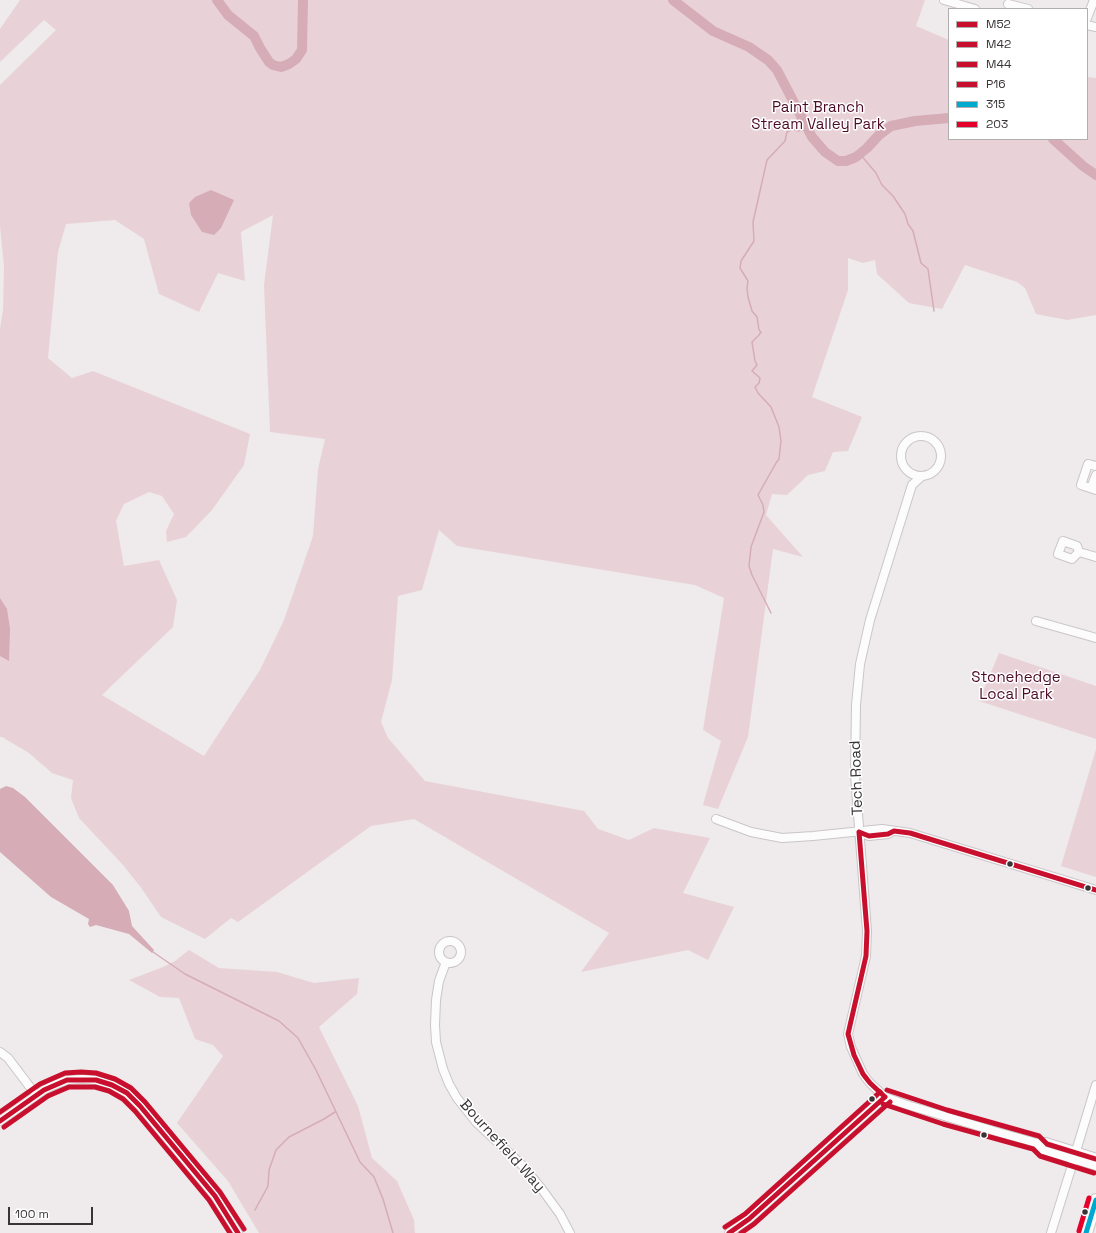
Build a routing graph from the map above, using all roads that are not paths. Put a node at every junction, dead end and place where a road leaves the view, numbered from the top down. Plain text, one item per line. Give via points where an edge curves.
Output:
1 (944, 0) edge
2 (1094, 0) edge
3 (1007, 4) edge
4 (972, 8) edge
5 (1024, 8) edge
6 (1088, 15) edge
7 (1096, 466) edge
8 (908, 471) junction
9 (1096, 475) edge
10 (922, 476) junction
11 (912, 485) junction
12 (1094, 489) edge
13 (1079, 552) dead end
14 (1096, 557) edge
15 (1036, 621) dead end
16 (1096, 638) edge
17 (716, 819) dead end
18 (859, 832) junction
19 (1096, 890) edge
20 (446, 962) dead end
21 (0, 1052) edge
22 (1096, 1085) edge
23 (36, 1095) junction
24 (885, 1097) junction
25 (0, 1121) edge
26 (1037, 1143) junction
27 (1076, 1151) junction
28 (1096, 1158) edge
29 (1074, 1160) junction
30 (1096, 1166) edge
31 (1096, 1200) edge
32 (238, 1233) edge
33 (570, 1233) edge
34 (729, 1233) edge
35 (1051, 1233) edge
36 (1086, 1233) edge

1 - 4 street
2 - 6 street
3 - 5 street
7 - 12 street via 1088,464 1081,485
8 - 10 street
8 - 10 street via 902,462 902,448 912,438 928,437 940,451 939,463 934,470
8 - 11 street
9 - 12 street
10 - 11 street
11 - 18 street, Tech Road via 870,620 860,664 854,744
13 - 14 street
15 - 16 street
17 - 18 street via 751,832 782,838
18 - 19 street via 879,836 894,831 927,837
18 - 24 street, Tech Road via 867,931 866,956 848,1034 863,1074
20 - 33 street, Bournefield Way via 439,981 435,1025 436,1042 449,1084 476,1122 522,1165 542,1188
21 - 23 street via 8,1058
22 - 27 street
23 - 25 street
23 - 32 street via 62,1082 81,1079 103,1081 127,1093 215,1196
24 - 26 street, Tech Road
24 - 34 street via 749,1219
26 - 27 street, Tech Road via 1046,1142
26 - 29 street, Tech Road via 1042,1150
27 - 28 street, Tech Road
29 - 30 street, Tech Road
29 - 35 street
31 - 36 highway

